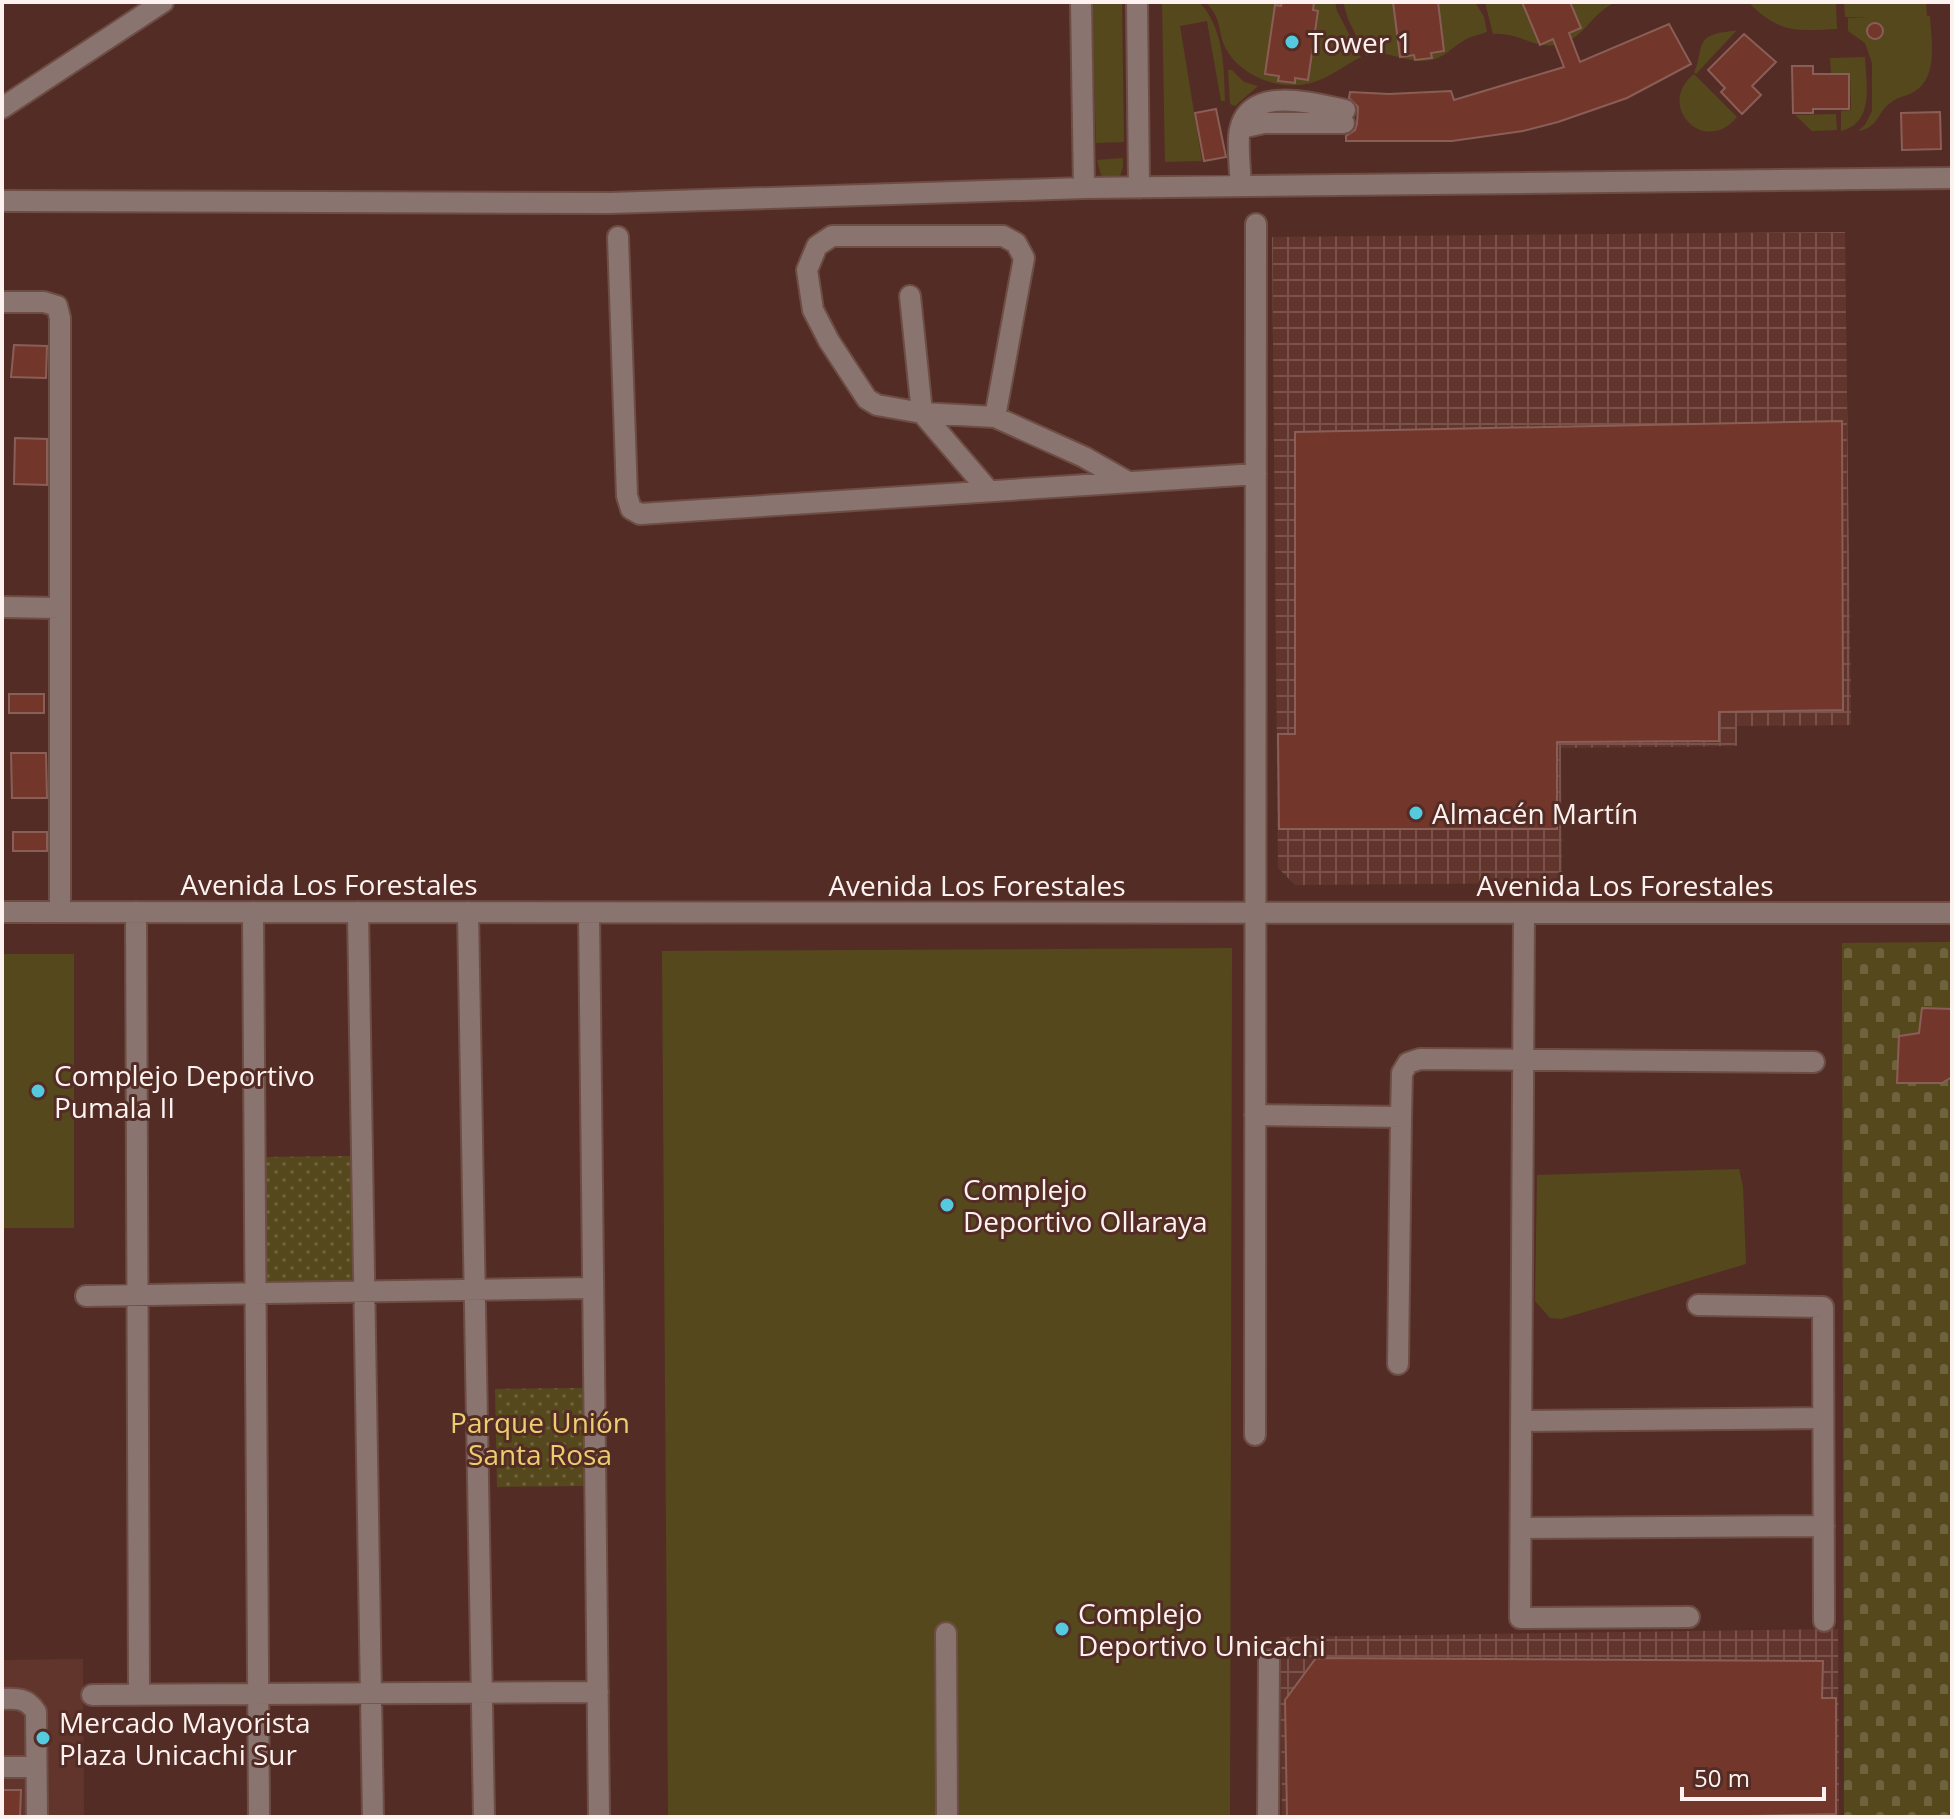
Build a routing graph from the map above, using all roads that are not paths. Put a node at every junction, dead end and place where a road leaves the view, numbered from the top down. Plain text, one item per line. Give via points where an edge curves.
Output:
1 (163, 2) edge
2 (1081, 2) edge
3 (1137, 2) edge
4 (2, 108) edge
5 (1344, 116) dead end
6 (1952, 178) edge
7 (1241, 186) junction
8 (1084, 188) junction
9 (1139, 188) junction
10 (2, 201) edge
11 (1256, 224) dead end
12 (618, 237) dead end
13 (910, 296) dead end
14 (2, 302) edge
15 (922, 413) junction
16 (995, 417) junction
17 (1256, 474) junction
18 (1128, 482) junction
19 (989, 491) junction
20 (2, 607) edge
21 (59, 608) junction
22 (2, 912) edge
23 (60, 912) junction
24 (136, 912) junction
25 (253, 912) junction
26 (358, 912) junction
27 (468, 912) junction
28 (589, 913) junction
29 (1952, 913) edge
30 (1256, 914) junction
31 (1524, 914) junction
32 (1523, 1060) junction
33 (1814, 1062) dead end
34 (1255, 1115) junction
35 (1401, 1117) junction
36 (593, 1288) junction
37 (475, 1290) junction
38 (364, 1291) junction
39 (255, 1293) junction
40 (137, 1295) junction
41 (86, 1296) dead end
42 (1698, 1305) dead end
43 (1398, 1364) dead end
44 (1823, 1418) junction
45 (1522, 1421) junction
46 (1255, 1435) dead end
47 (1824, 1526) junction
48 (1521, 1528) junction
49 (1689, 1617) dead end
50 (1824, 1621) dead end
51 (946, 1633) dead end
52 (1269, 1660) dead end
53 (481, 1692) junction
54 (598, 1692) junction
55 (371, 1693) junction
56 (258, 1694) junction
57 (92, 1695) dead end
58 (139, 1695) junction
59 (2, 1699) edge
60 (2, 1767) edge
61 (36, 1767) junction
62 (37, 1817) edge
63 (259, 1817) edge
64 (373, 1817) edge
65 (484, 1817) edge
66 (599, 1817) edge
67 (947, 1817) edge
68 (1268, 1817) edge

1 - 4 street
2 - 8 street
3 - 9 street
5 - 7 street via 1304,101 1254,108 1241,128
6 - 7 street
7 - 9 street
8 - 9 street
8 - 10 street via 610,203
11 - 17 street
12 - 19 street via 631,509 640,514
13 - 15 street
14 - 21 street via 44,302 57,306 60,318
15 - 16 street
15 - 16 street via 867,399 813,310 807,270 817,246 832,236 1003,236 1016,243 1024,258
15 - 19 street
16 - 18 street
17 - 18 street
17 - 30 street
18 - 19 street
20 - 21 street
21 - 23 street
22 - 23 street, Avenida Los Forestales
23 - 24 street, Avenida Los Forestales
24 - 25 street, Avenida Los Forestales
24 - 40 street
25 - 26 street, Avenida Los Forestales
25 - 39 street
26 - 27 street, Avenida Los Forestales
26 - 38 street
27 - 28 street, Avenida Los Forestales
27 - 37 street
28 - 30 street, Avenida Los Forestales
28 - 36 street
29 - 31 street, Avenida Los Forestales
30 - 31 street, Avenida Los Forestales
30 - 34 street
31 - 32 street
32 - 33 street
32 - 35 street via 1408,1063 1402,1073
32 - 45 street
34 - 35 street
34 - 46 street
35 - 43 street
36 - 37 street
36 - 54 street
37 - 38 street
37 - 53 street
38 - 39 street
38 - 55 street
39 - 40 street
39 - 56 street
40 - 41 street
40 - 58 street
42 - 44 street via 1823,1307
44 - 45 street
44 - 47 street
45 - 48 street
47 - 48 street
47 - 50 street
48 - 49 street via 1520,1618
51 - 67 street
52 - 68 street
53 - 54 street
53 - 55 street
53 - 65 street
54 - 66 street
55 - 56 street
55 - 64 street
56 - 58 street
56 - 63 street
57 - 58 street
59 - 61 street via 30,1703 36,1712
60 - 61 street
61 - 62 street

